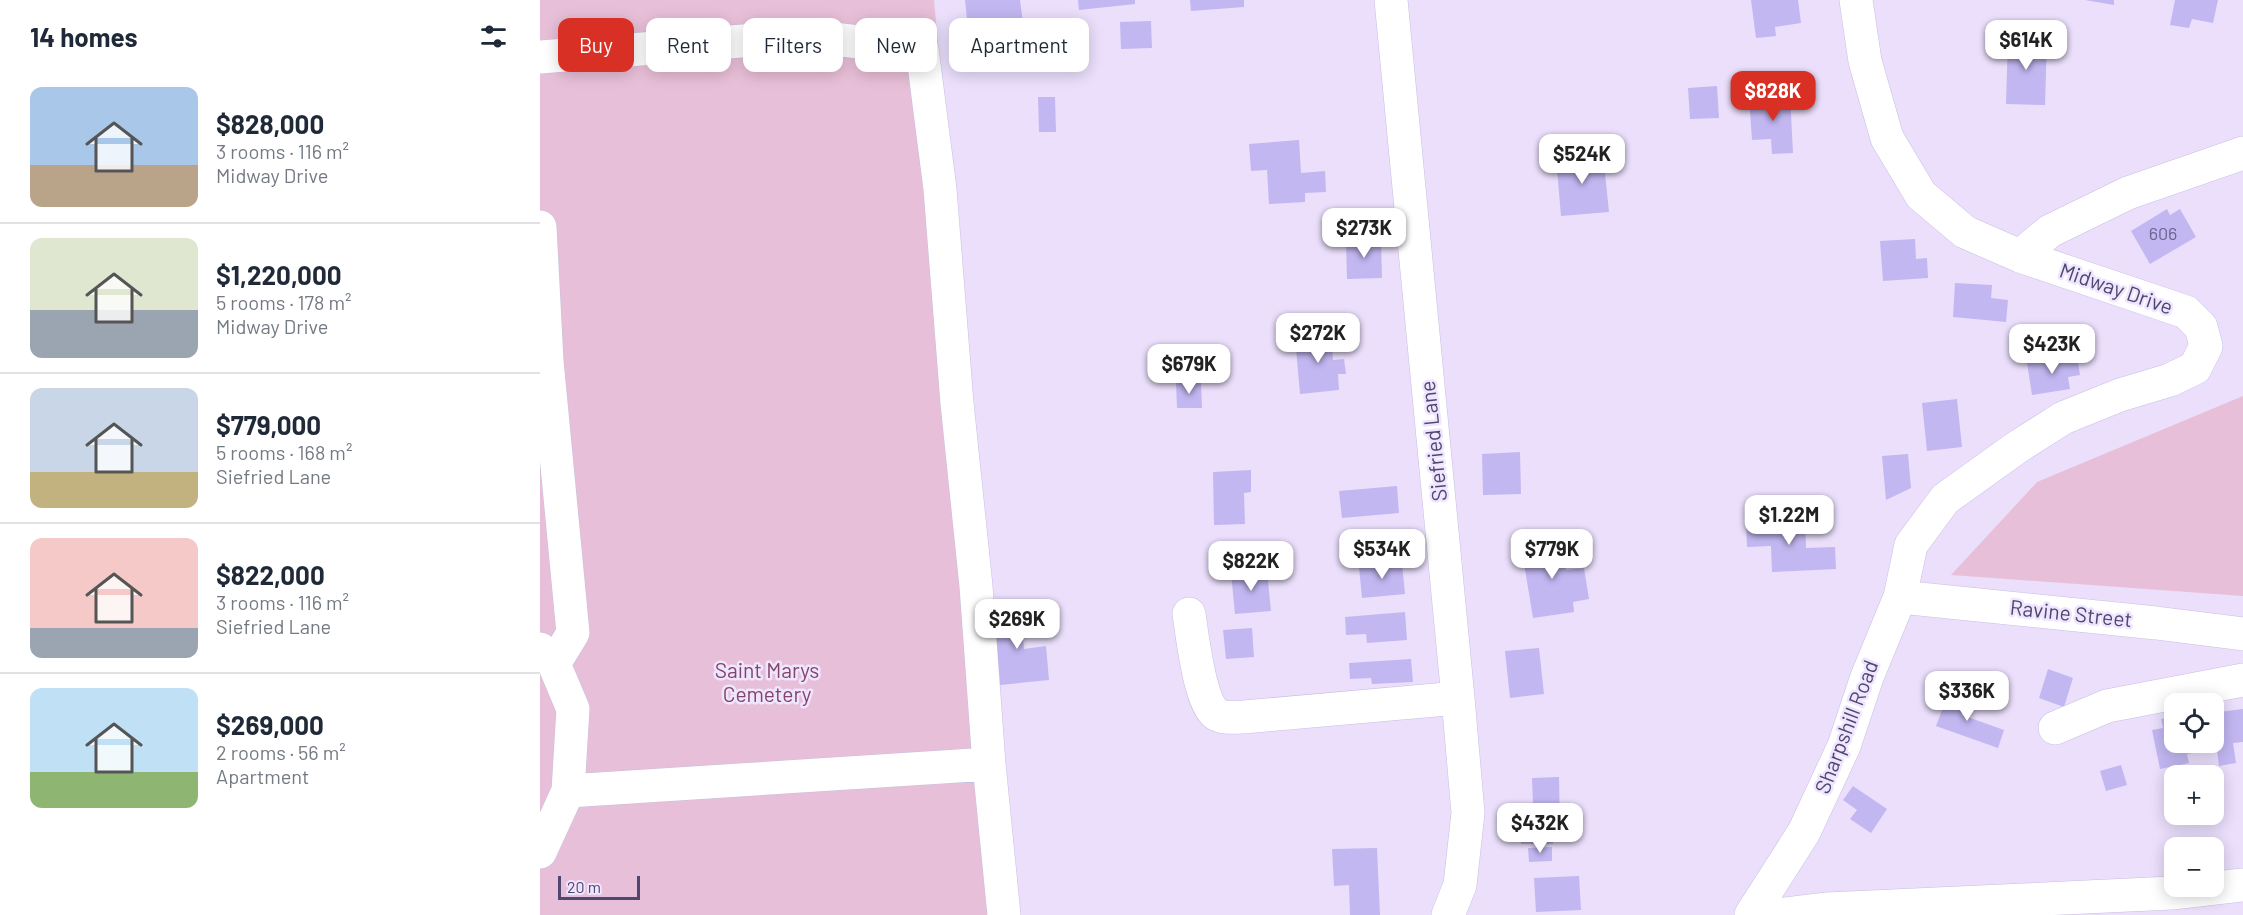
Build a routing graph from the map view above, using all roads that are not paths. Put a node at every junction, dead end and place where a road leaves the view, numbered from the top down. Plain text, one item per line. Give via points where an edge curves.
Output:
1 (1391, 0) edge
2 (1857, 0) edge
3 (540, 57) edge
4 (2243, 153) edge
5 (540, 227) edge
6 (2019, 256) junction
7 (544, 360) edge
8 (1900, 597) junction
9 (1189, 614) dead end
10 (2243, 634) edge
11 (547, 656) edge
12 (2243, 680) edge
13 (1458, 698) junction
14 (2055, 729) dead end
15 (989, 764) junction
16 (568, 792) junction
17 (540, 852) edge
18 (2243, 885) edge
19 (1004, 915) edge
20 (1448, 915) edge
21 (1751, 915) edge
22 (1776, 915) edge

1 - 13 street, Siefried Lane
2 - 6 street, Midway Drive via 1865,61 1887,138 1921,195 1965,232
3 - 15 street via 806,36 922,49 940,189
4 - 6 street via 2128,193 2050,231
5 - 7 street
6 - 8 street, Midway Drive via 2186,312 2201,327 2206,346 2195,368 2063,418 1945,499 1911,545
7 - 11 street via 573,633
8 - 10 street, Ravine Street
8 - 21 street, Sharpshill Road via 1839,757 1804,832
9 - 13 street via 1196,666 1207,701 1218,715 1244,717
11 - 16 street via 573,709
12 - 14 street via 2107,706
13 - 20 street, Siefried Lane via 1468,813 1460,885
15 - 16 street
15 - 19 street
16 - 17 street
18 - 22 street via 2172,893 1827,909

